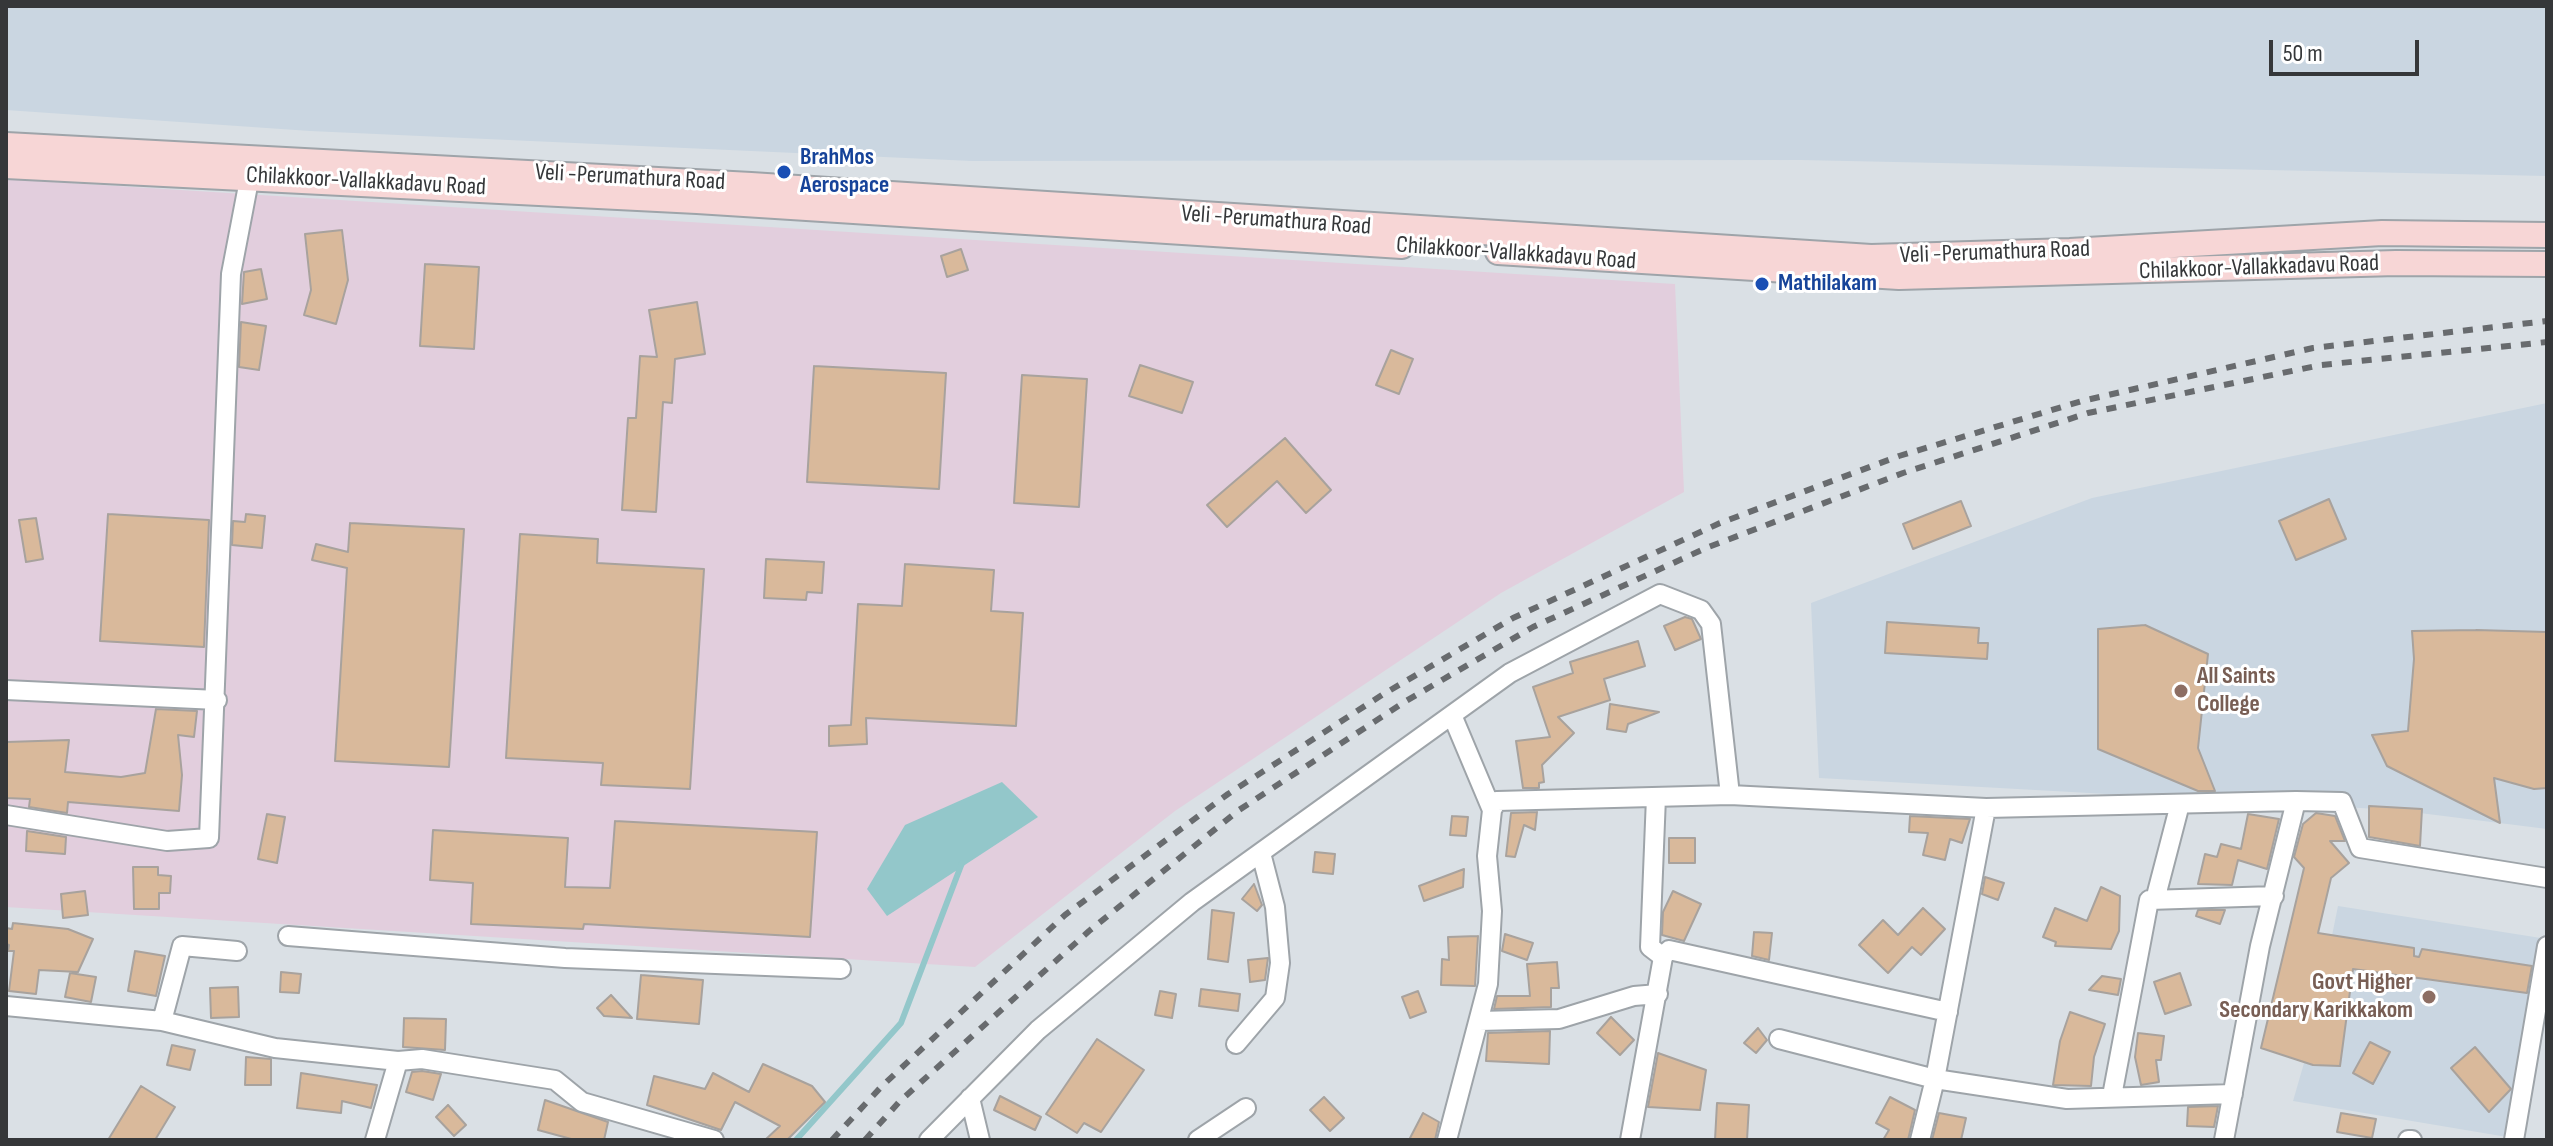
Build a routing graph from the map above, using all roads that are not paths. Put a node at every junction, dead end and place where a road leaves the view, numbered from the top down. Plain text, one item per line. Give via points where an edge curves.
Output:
1 (6, 145) edge
2 (6, 166) edge
3 (250, 175) junction
4 (2547, 235) edge
5 (2547, 264) edge
6 (6, 690) edge
7 (217, 700) junction
8 (1452, 715) junction
9 (1730, 795) junction
10 (1656, 797) junction
11 (2296, 801) junction
12 (2180, 804) junction
13 (1986, 808) junction
14 (1492, 810) junction
15 (6, 815) edge
16 (1261, 853) junction
17 (2547, 878) edge
18 (2274, 896) junction
19 (2155, 900) junction
20 (288, 936) dead end
21 (2547, 946) edge
22 (237, 951) dead end
23 (1663, 957) junction
24 (841, 969) dead end
25 (1658, 994) junction
26 (6, 1006) edge
27 (1948, 1012) junction
28 (162, 1021) junction
29 (1479, 1021) junction
30 (1779, 1039) dead end
31 (1236, 1044) dead end
32 (398, 1061) junction
33 (1935, 1079) junction
34 (2233, 1094) junction
35 (2112, 1096) junction
36 (970, 1098) junction
37 (1246, 1108) dead end
38 (375, 1140) edge
39 (714, 1140) edge
40 (929, 1140) edge
41 (980, 1140) edge
42 (1198, 1140) edge
43 (1447, 1140) edge
44 (1630, 1140) edge
45 (1920, 1140) edge
46 (2224, 1140) edge
47 (2514, 1140) edge

1 - 4 main road, Veli -Perumathura Road via 751,185 1871,257 2382,233
2 - 3 main road, Chilakkoor-Vallakkadavu Road
3 - 5 main road, Chilakkoor-Vallakkadavu Road via 1899,277 2396,263
3 - 7 street via 231,274
6 - 7 street
7 - 15 street via 209,838 167,841
8 - 9 street via 1510,673 1660,594 1701,610 1711,624
8 - 14 street
8 - 16 street
9 - 10 street
9 - 13 street
10 - 14 street via 1509,799 1497,801
10 - 23 street via 1650,947
11 - 12 street
11 - 17 street via 2342,802 2360,848
11 - 18 street
12 - 13 street
12 - 19 street
13 - 27 street
14 - 29 street via 1488,984
16 - 31 street via 1275,907 1277,986 1275,998
16 - 36 street via 1192,902 1038,1030
18 - 19 street
18 - 34 street
19 - 35 street via 2146,905
20 - 24 street via 565,958
21 - 47 street
22 - 28 street via 182,946
23 - 25 street
23 - 27 street via 1677,950
25 - 29 street via 1559,1019
25 - 44 street
26 - 28 street
27 - 33 street
28 - 32 street via 275,1048
29 - 43 street
30 - 33 street
32 - 38 street
32 - 39 street via 422,1059 555,1080 582,1102
33 - 35 street via 2067,1099
33 - 45 street
34 - 35 street
34 - 46 street
36 - 40 street
36 - 41 street
37 - 42 street

